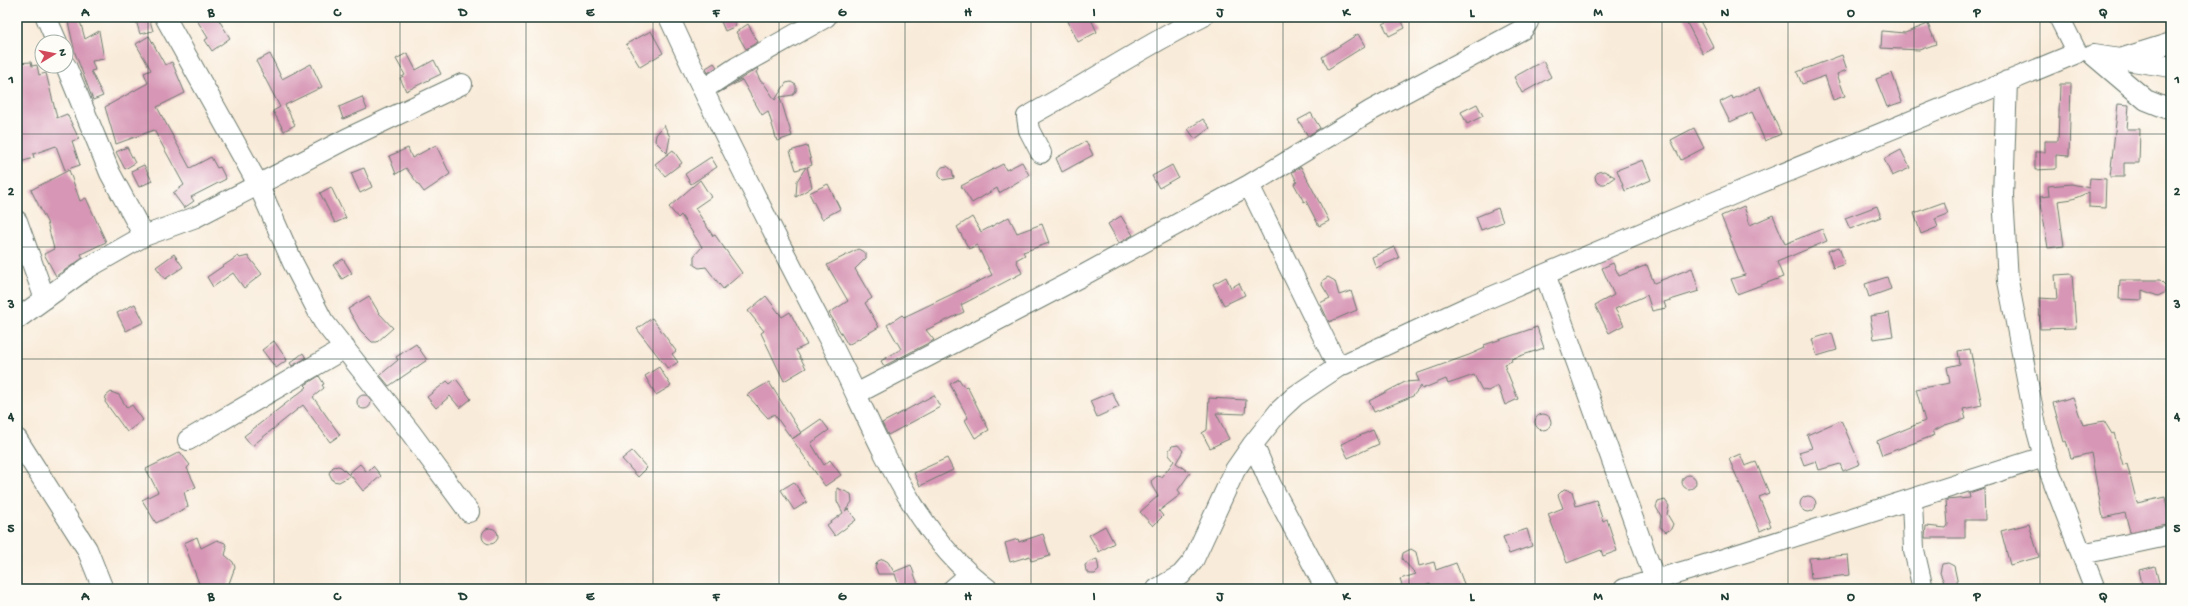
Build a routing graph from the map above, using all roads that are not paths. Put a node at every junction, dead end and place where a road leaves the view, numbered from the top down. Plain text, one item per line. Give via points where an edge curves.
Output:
1 (46, 17) edge
2 (165, 17) edge
3 (669, 17) edge
4 (826, 17) edge
5 (1202, 17) edge
6 (1528, 17) edge
7 (2059, 17) edge
8 (53, 34) edge
9 (2171, 43) edge
10 (2085, 54) junction
11 (2118, 59) junction
12 (2171, 67) edge
13 (69, 74) edge
14 (2007, 81) junction
15 (462, 84) dead end
16 (704, 89) junction
17 (2171, 110) edge
18 (1041, 154) dead end
19 (258, 184) junction
20 (1249, 185) junction
21 (17, 221) edge
22 (144, 236) junction
23 (1546, 274) junction
24 (46, 299) junction
25 (17, 319) edge
26 (345, 348) junction
27 (1338, 367) junction
28 (856, 394) junction
29 (17, 439) edge
30 (188, 440) dead end
31 (1253, 444) junction
32 (2044, 457) junction
33 (1912, 499) junction
34 (468, 512) dead end
35 (2171, 535) edge
36 (2082, 554) junction
37 (969, 575) junction
38 (1654, 580) junction
39 (103, 589) edge
40 (953, 589) edge
41 (988, 589) edge
42 (1158, 589) edge
43 (1326, 589) edge
44 (1624, 589) edge
45 (1923, 589) edge
46 (2095, 589) edge

1 - 8 street
2 - 19 street
3 - 16 street
4 - 16 street via 737,67
5 - 18 street via 1027,116 1029,130
6 - 20 street via 1528,22 1523,28 1372,110
7 - 10 street
9 - 11 street
10 - 11 street
10 - 14 street
10 - 17 street via 2146,100
11 - 12 street
13 - 22 street via 110,173
14 - 23 street
14 - 32 street via 2003,196 2008,281
15 - 19 street via 346,138
16 - 28 street via 789,265
19 - 22 street via 196,217
19 - 26 street via 293,263 323,321
20 - 27 street
20 - 28 street
21 - 24 street
22 - 24 street via 86,269
23 - 27 street
23 - 38 street
24 - 25 street
26 - 30 street
26 - 34 street
27 - 31 street via 1295,396 1280,410
28 - 37 street via 892,467 929,529
29 - 39 street via 87,549
31 - 42 street via 1235,470 1193,561 1181,575
31 - 43 street via 1271,485
32 - 33 street
32 - 36 street
33 - 38 street
33 - 45 street via 1914,550
35 - 36 street
36 - 46 street
37 - 40 street
37 - 41 street
38 - 44 street

